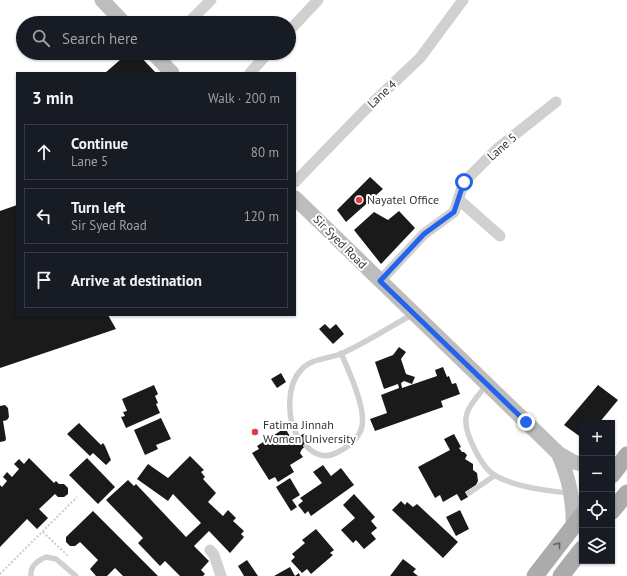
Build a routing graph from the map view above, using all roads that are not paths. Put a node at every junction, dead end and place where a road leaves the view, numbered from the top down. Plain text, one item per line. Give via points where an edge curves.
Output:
1 (211, 0) edge
2 (318, 0) edge
3 (463, 0) edge
4 (104, 1) edge
5 (118, 16) edge
6 (195, 16) edge
7 (296, 24) edge
8 (160, 60) edge
9 (262, 60) edge
10 (171, 72) edge
11 (251, 72) edge
12 (556, 102) dead end
13 (296, 181) edge
14 (296, 199) edge
15 (458, 199) junction
16 (500, 236) dead end
17 (380, 281) junction
18 (414, 314) junction
19 (341, 353) junction
20 (487, 384) junction
21 (298, 437) dead end
22 (306, 446) dead end
23 (558, 453) junction
24 (621, 460) edge
25 (579, 463) edge
26 (615, 470) edge
27 (494, 476) junction
28 (627, 492) edge
29 (469, 493) dead end
30 (571, 494) junction
31 (615, 507) edge
32 (577, 521) edge
33 (210, 550) dead end
34 (579, 553) edge
35 (31, 576) edge
36 (76, 576) edge
37 (221, 576) edge
38 (535, 576) edge
39 (561, 576) edge

1 - 6 street
2 - 7 street
3 - 13 street, Lane 4 via 420,58
4 - 5 street
8 - 10 street
9 - 11 street
12 - 15 street, Lane 5 via 498,148 464,182
14 - 17 street, Sir Syed Road
15 - 16 street
15 - 17 street, Lane 5 via 454,212 424,234
17 - 18 street, Sir Syed Road
18 - 19 lane
18 - 20 street, Sir Syed Road
19 - 21 lane via 308,365 297,375 292,388 290,419
19 - 22 lane via 361,412 360,431 347,447 333,455 314,454
20 - 23 street, Sir Syed Road
20 - 27 lane via 471,405 466,423 470,440
23 - 25 street, Sir Syed Road
23 - 30 street, Sir Syed Road via 566,470
24 - 26 main road
27 - 29 lane
27 - 30 lane via 535,488
28 - 31 main road
30 - 32 street, Sir Syed Road
38 -> 32 main road
33 - 37 street
34 - 39 main road
35 - 36 lane via 35,564 46,557 56,559

